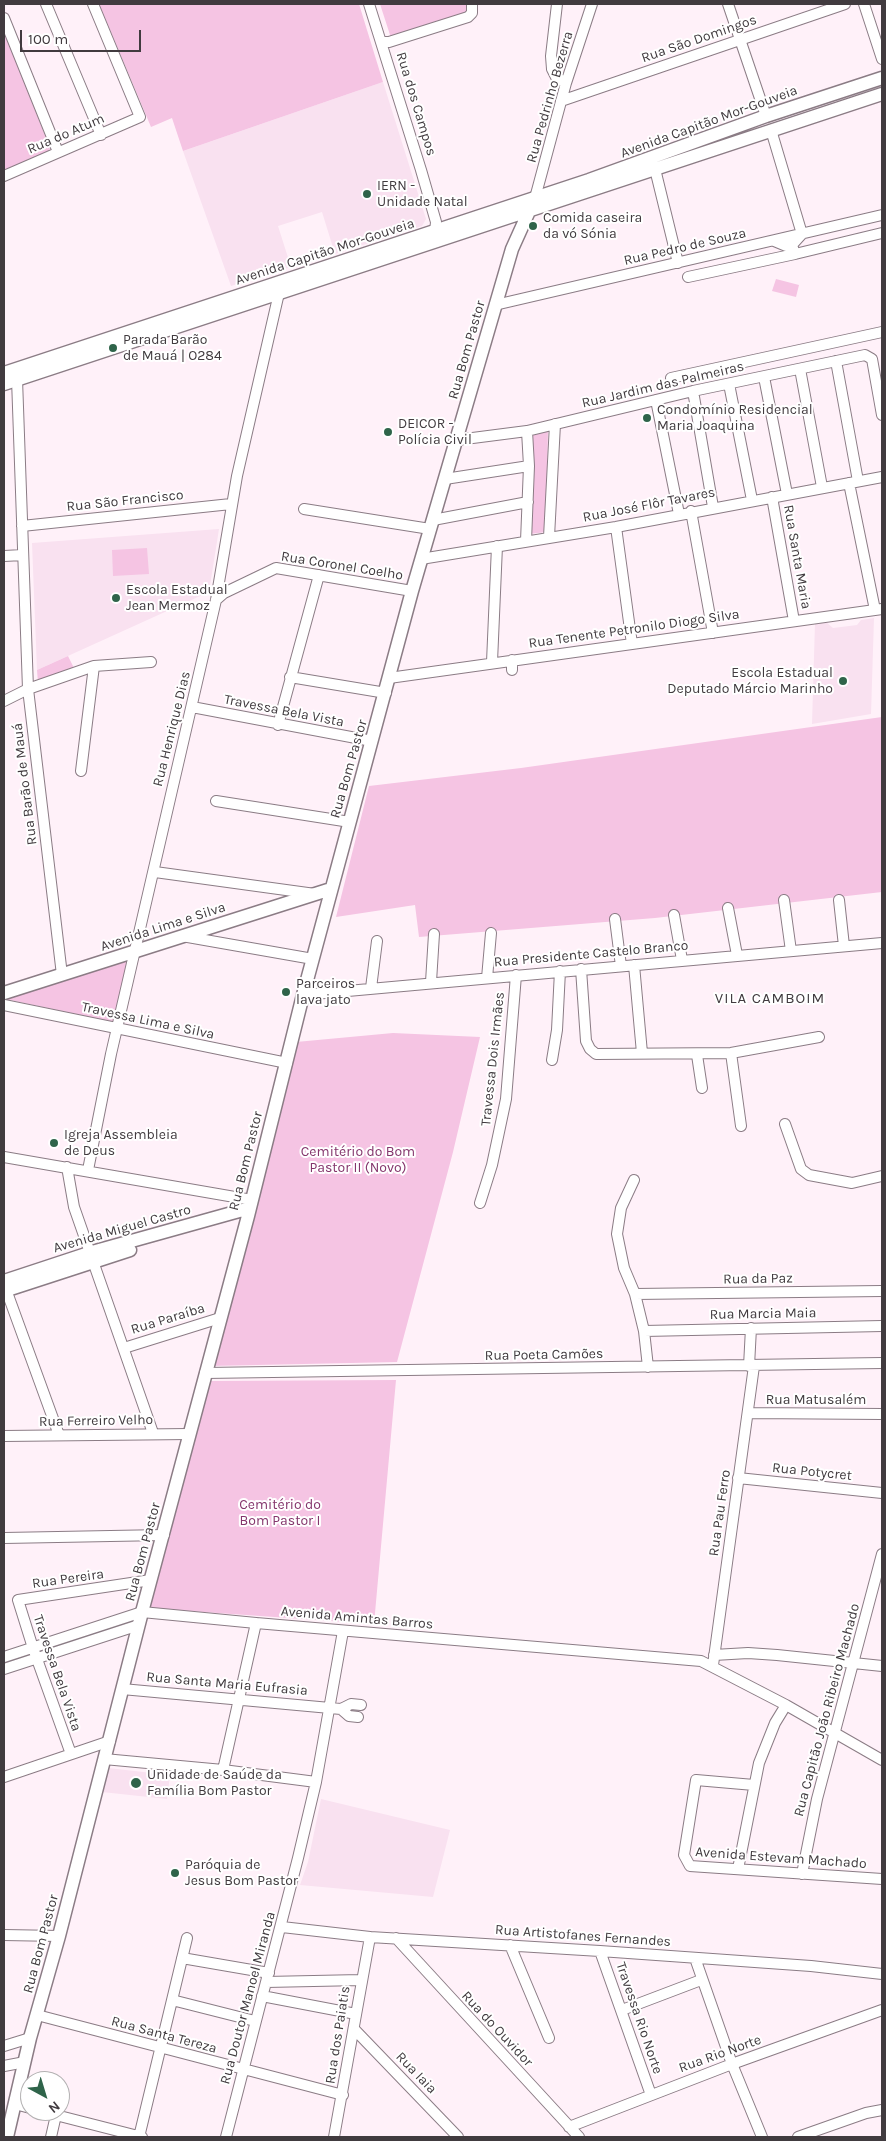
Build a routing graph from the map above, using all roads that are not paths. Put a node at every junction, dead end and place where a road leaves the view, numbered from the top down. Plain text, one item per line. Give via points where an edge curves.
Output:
1 (46, 4) edge
2 (93, 4) edge
3 (369, 4) edge
4 (472, 4) edge
5 (557, 4) edge
6 (592, 4) edge
7 (728, 4) edge
8 (845, 4) edge
9 (864, 4) edge
10 (4, 18) edge
11 (740, 39) junction
12 (382, 42) junction
13 (882, 59) edge
14 (882, 78) edge
15 (566, 84) junction
16 (882, 94) edge
17 (562, 101) junction
18 (766, 116) junction
19 (771, 130) junction
20 (101, 135) junction
21 (58, 152) junction
22 (655, 169) junction
23 (4, 176) edge
24 (532, 204) junction
25 (882, 215) edge
26 (435, 232) junction
27 (882, 233) edge
28 (802, 234) junction
29 (773, 241) junction
30 (794, 249) junction
31 (678, 263) junction
32 (344, 266) junction
33 (688, 277) dead end
34 (279, 293) junction
35 (495, 305) junction
36 (882, 332) edge
37 (836, 361) junction
38 (800, 370) junction
39 (4, 373) edge
40 (764, 377) junction
41 (671, 378) dead end
42 (17, 379) junction
43 (4, 384) edge
44 (729, 384) junction
45 (693, 391) junction
46 (656, 400) junction
47 (882, 415) edge
48 (555, 424) junction
49 (527, 431) junction
50 (457, 440) junction
51 (529, 466) junction
52 (882, 477) edge
53 (445, 480) junction
54 (854, 482) junction
55 (822, 487) junction
56 (786, 494) junction
57 (772, 497) junction
58 (752, 500) junction
59 (528, 502) junction
60 (232, 504) junction
61 (713, 506) junction
62 (304, 510) dead end
63 (691, 511) junction
64 (680, 514) junction
65 (431, 524) junction
66 (22, 526) junction
67 (616, 527) junction
68 (549, 537) junction
69 (526, 541) junction
70 (497, 546) junction
71 (23, 555) junction
72 (4, 556) edge
73 (421, 559) junction
74 (319, 574) junction
75 (412, 592) junction
76 (216, 600) junction
77 (879, 609) edge
78 (794, 621) junction
79 (713, 632) junction
80 (632, 644) junction
81 (151, 662) dead end
82 (492, 662) junction
83 (94, 666) junction
84 (290, 678) junction
85 (389, 678) junction
86 (28, 689) junction
87 (386, 693) junction
88 (4, 701) edge
89 (192, 708) junction
90 (278, 725) junction
91 (372, 741) junction
92 (81, 771) dead end
93 (216, 801) dead end
94 (350, 822) junction
95 (155, 872) junction
96 (331, 890) junction
97 (316, 894) junction
98 (784, 900) dead end
99 (839, 900) dead end
100 (728, 908) dead end
101 (674, 915) dead end
102 (615, 919) dead end
103 (491, 933) dead end
104 (434, 934) dead end
105 (181, 936) junction
106 (377, 941) dead end
107 (882, 943) edge
108 (844, 946) junction
109 (791, 950) junction
110 (136, 951) junction
111 (737, 955) junction
112 (312, 959) junction
113 (682, 960) junction
114 (634, 965) junction
115 (621, 966) junction
116 (581, 969) junction
117 (560, 971) junction
118 (62, 975) junction
119 (516, 975) junction
120 (486, 978) junction
121 (430, 982) junction
122 (371, 988) junction
123 (4, 993) edge
124 (303, 996) junction
125 (4, 1004) edge
126 (118, 1028) junction
127 (819, 1037) dead end
128 (642, 1053) junction
129 (731, 1054) junction
130 (697, 1055) junction
131 (552, 1060) dead end
132 (287, 1063) junction
133 (702, 1088) dead end
134 (785, 1124) dead end
135 (741, 1126) dead end
136 (4, 1157) edge
137 (66, 1167) junction
138 (88, 1170) junction
139 (882, 1176) edge
140 (634, 1180) dead end
141 (480, 1203) dead end
142 (250, 1208) junction
143 (93, 1256) junction
144 (5, 1286) edge
145 (882, 1292) edge
146 (635, 1294) junction
147 (220, 1318) junction
148 (882, 1326) edge
149 (750, 1328) junction
150 (644, 1331) junction
151 (124, 1348) junction
152 (882, 1363) edge
153 (751, 1366) junction
154 (648, 1367) junction
155 (206, 1373) junction
156 (749, 1413) junction
157 (882, 1414) edge
158 (153, 1433) junction
159 (189, 1434) junction
160 (4, 1436) edge
161 (59, 1436) junction
162 (738, 1478) junction
163 (882, 1493) edge
164 (164, 1535) junction
165 (4, 1538) edge
166 (882, 1554) edge
167 (880, 1572) edge
168 (151, 1580) junction
169 (18, 1600) joint
170 (142, 1612) junction
171 (256, 1624) junction
172 (139, 1625) junction
173 (343, 1630) junction
174 (33, 1648) junction
175 (4, 1657) edge
176 (37, 1659) junction
177 (714, 1660) junction
178 (854, 1663) junction
179 (882, 1666) edge
180 (4, 1669) edge
181 (122, 1689) junction
182 (239, 1700) junction
183 (360, 1705) dead end
184 (786, 1705) junction
185 (330, 1706) junction
186 (341, 1709) junction
187 (358, 1717) dead end
188 (836, 1733) junction
189 (110, 1741) junction
190 (71, 1754) junction
191 (104, 1759) junction
192 (882, 1760) edge
193 (223, 1770) junction
194 (4, 1777) edge
195 (316, 1782) junction
196 (754, 1785) junction
197 (738, 1869) junction
198 (802, 1874) junction
199 (882, 1879) edge
200 (282, 1927) junction
201 (4, 1935) edge
202 (59, 1936) junction
203 (370, 1937) junction
204 (187, 1938) dead end
205 (396, 1938) junction
206 (510, 1944) junction
207 (600, 1951) junction
208 (182, 1958) junction
209 (695, 1958) junction
210 (882, 1974) edge
211 (268, 1977) junction
212 (361, 1980) junction
213 (701, 1980) junction
214 (262, 1996) junction
215 (172, 2000) junction
216 (622, 2010) junction
217 (882, 2010) edge
218 (356, 2014) junction
219 (37, 2015) junction
220 (255, 2021) junction
221 (354, 2029) junction
222 (30, 2038) junction
223 (550, 2038) dead end
224 (4, 2046) edge
225 (161, 2049) junction
226 (25, 2062) junction
227 (732, 2064) junction
228 (4, 2066) edge
229 (242, 2070) junction
230 (651, 2094) junction
231 (342, 2095) junction
232 (15, 2104) junction
233 (20, 2105) edge
234 (882, 2110) edge
235 (70, 2120) edge
236 (55, 2121) edge
237 (569, 2127) junction
238 (7, 2137) edge
239 (51, 2137) edge
240 (140, 2137) edge
241 (226, 2137) edge
242 (334, 2137) edge
243 (458, 2137) edge
244 (579, 2137) edge
245 (762, 2137) edge
246 (798, 2137) edge

1 - 20 street
2 - 20 street, Rua do Atum via 139,117
3 - 12 street, Rua dos Campos
4 - 12 street, Rua dos Campos via 472,13 468,17
5 - 15 street via 552,68 556,77
6 - 15 street, Rua Pedrinho Bezerra
7 - 11 street
8 - 11 street, Rua São Domingos
9 - 13 street
10 - 21 street
11 - 17 street, Rua São Domingos
11 - 18 street
12 - 26 street, Rua dos Campos via 433,213
14 - 18 main road, Avenida Capitão Mor-Gouveia
15 - 17 street, Rua Pedrinho Bezerra
16 - 19 main road, Avenida Capitão Mor-Gouveia
17 - 24 street, Rua Pedrinho Bezerra
18 - 24 main road, Avenida Capitão Mor-Gouveia
19 - 22 main road, Avenida Capitão Mor-Gouveia
19 - 28 street
20 - 21 street, Rua do Atum
21 - 23 street, Rua do Atum
22 - 24 main road, Avenida Capitão Mor-Gouveia
22 - 31 street
24 - 26 main road, Avenida Capitão Mor-Gouveia
24 - 32 main road, Avenida Capitão Mor-Gouveia
24 - 35 main road, Rua Bom Pastor via 514,243
25 - 28 street, Rua Pedro de Souza
26 - 32 main road, Avenida Capitão Mor-Gouveia
27 - 30 street
28 - 29 street, Rua Pedro de Souza
28 - 30 street
29 - 30 street
29 - 31 street, Rua Pedro de Souza
30 - 33 street
31 - 35 street, Rua Pedro de Souza
32 - 34 main road, Avenida Capitão Mor-Gouveia
32 - 39 main road, Avenida Capitão Mor-Gouveia
34 - 42 main road, Avenida Capitão Mor-Gouveia
34 - 60 street, Rua Henrique Dias
35 - 50 main road, Rua Bom Pastor
36 - 41 street
37 - 38 street, Rua Jardim das Palmeiras
37 - 47 street, Rua Jardim das Palmeiras via 865,354 872,359
37 - 54 street
38 - 40 street, Rua Jardim das Palmeiras
38 - 55 street
40 - 44 street, Rua Jardim das Palmeiras
40 - 56 street
42 - 43 main road, Avenida Capitão Mor-Gouveia
42 - 66 street, Rua Barão de Mauá
44 - 45 street, Rua Jardim das Palmeiras
44 - 58 street
45 - 46 street, Rua Jardim das Palmeiras
45 - 61 street
46 - 48 street, Rua Jardim das Palmeiras
46 - 64 street
48 - 49 street, Rua Jardim das Palmeiras
48 - 68 street
49 - 50 street, Rua Jardim das Palmeiras
49 - 51 street
50 - 53 main road, Rua Bom Pastor
51 - 53 street
51 - 59 street
52 - 54 street, Rua José Flôr Tavares
53 - 65 main road, Rua Bom Pastor
54 - 55 street, Rua José Flôr Tavares
54 - 77 street
55 - 56 street, Rua José Flôr Tavares
56 - 57 street, Rua José Flôr Tavares
57 - 58 street, Rua José Flôr Tavares
57 - 78 street, Rua Santa Maria
58 - 61 street, Rua José Flôr Tavares
59 - 65 street
59 - 69 street
60 - 66 street, Rua São Francisco
60 - 76 street, Rua Henrique Dias
61 - 63 street, Rua José Flôr Tavares
62 - 65 street
63 - 64 street, Rua José Flôr Tavares
63 - 79 street
64 - 67 street, Rua José Flôr Tavares
65 - 73 main road, Rua Bom Pastor
66 - 71 street, Rua Barão de Mauá
67 - 68 street, Rua José Flôr Tavares
67 - 80 street
68 - 69 street, Rua José Flôr Tavares
69 - 70 street, Rua José Flôr Tavares
70 - 73 street, Rua José Flôr Tavares
70 - 82 street
71 - 72 street
71 - 86 street, Rua Barão de Mauá
73 - 75 main road, Rua Bom Pastor
74 - 75 street, Rua Coronel Coelho
74 - 76 street, Rua Coronel Coelho via 276,568
74 - 84 street
75 - 85 main road, Rua Bom Pastor
76 - 89 street, Rua Henrique Dias
77 - 78 street, Rua Tenente Petronilo Diogo Silva
78 - 79 street, Rua Tenente Petronilo Diogo Silva
79 - 80 street, Rua Tenente Petronilo Diogo Silva
80 - 82 street, Rua Tenente Petronilo Diogo Silva via 512,665
81 - 83 street
82 - 85 street, Rua Tenente Petronilo Diogo Silva
83 - 86 street
83 - 92 street
84 - 87 street
84 - 90 street
85 - 87 main road, Rua Bom Pastor
86 - 88 street
86 - 118 street, Rua Barão de Mauá
87 - 91 main road, Rua Bom Pastor
89 - 90 street, Travessa Bela Vista
89 - 95 street, Rua Henrique Dias via 169,798
90 - 91 street, Travessa Bela Vista
91 - 94 main road, Rua Bom Pastor
93 - 94 street
94 - 96 main road, Rua Bom Pastor
95 - 97 street
95 - 110 street, Rua Henrique Dias
96 - 97 main road, Avenida Lima e Silva
96 - 112 main road, Rua Bom Pastor
97 - 105 main road, Avenida Lima e Silva
98 - 109 street
99 - 108 street
100 - 111 street
101 - 113 street
102 - 115 street
103 - 120 street
104 - 121 street
105 - 110 main road, Avenida Lima e Silva
105 - 112 street
106 - 122 street
107 - 108 street, Rua Presidente Castelo Branco
108 - 109 street, Rua Presidente Castelo Branco
109 - 111 street, Rua Presidente Castelo Branco
110 - 118 main road, Avenida Lima e Silva
110 - 126 street, Rua Henrique Dias
111 - 113 street, Rua Presidente Castelo Branco
112 - 124 main road, Rua Bom Pastor
113 - 114 street, Rua Presidente Castelo Branco
114 - 115 street, Rua Presidente Castelo Branco
114 - 128 street
115 - 116 street, Rua Presidente Castelo Branco
116 - 117 street, Rua Presidente Castelo Branco
116 - 128 street via 586,1040 590,1049 602,1055
117 - 119 street, Rua Presidente Castelo Branco
117 - 131 street
118 - 123 main road, Avenida Lima e Silva
119 - 120 street, Rua Presidente Castelo Branco
119 - 141 street, Travessa Dois Irmães via 506,1099
120 - 121 street, Rua Presidente Castelo Branco
121 - 122 street, Rua Presidente Castelo Branco
122 - 124 street, Rua Presidente Castelo Branco
124 - 132 main road, Rua Bom Pastor
125 - 126 street, Travessa Lima e Silva
126 - 132 street, Travessa Lima e Silva
126 - 138 street, Rua Henrique Dias
127 - 129 street
128 - 130 street
129 - 130 street
129 - 135 street
130 - 133 street
132 - 142 main road, Rua Bom Pastor
134 - 139 street via 801,1169 809,1175 852,1183
136 - 137 street
137 - 138 street
137 - 143 street via 74,1207
138 - 142 street
140 - 146 street via 621,1208 618,1234 626,1275
142 - 143 main road, Avenida Miguel Castro
142 - 147 main road, Rua Bom Pastor
143 - 144 main road, Avenida Miguel Castro
143 - 151 street
144 - 161 street
145 - 146 street, Rua da Paz
146 - 150 street
147 - 151 street, Rua Paraíba
147 - 155 main road, Rua Bom Pastor
148 - 149 street, Rua Marcia Maia
149 - 150 street, Rua Marcia Maia
149 - 153 street, Rua Pau Ferro
150 - 154 street
151 - 158 street
152 - 153 street, Rua Poeta Camões
153 - 154 street, Rua Poeta Camões
153 - 156 street, Rua Pau Ferro
154 - 155 street, Rua Poeta Camões
155 - 159 main road, Rua Bom Pastor
156 - 157 street, Rua Matusalém
156 - 162 street, Rua Pau Ferro
158 - 159 street, Rua Ferreiro Velho
158 - 161 street, Rua Ferreiro Velho
159 - 164 main road, Rua Bom Pastor
160 - 161 street, Rua Ferreiro Velho
162 - 163 street, Rua Potycret
162 - 177 street, Rua Pau Ferro
164 - 165 street
164 - 168 main road, Rua Bom Pastor
166 - 167 street, Rua Capitão João Ribeiro Machado
167 - 178 street, Rua Capitão João Ribeiro Machado
168 - 169 street, Rua Pereira
168 - 170 main road, Rua Bom Pastor
169 - 174 street, Travessa Bela Vista
170 - 171 street, Avenida Amintas Barros
170 - 172 main road, Rua Bom Pastor
170 - 174 street, Avenida Amintas Barros
171 - 173 street, Avenida Amintas Barros
171 - 182 street
172 - 176 street
172 - 181 main road, Rua Bom Pastor
173 - 177 street, Avenida Amintas Barros
173 - 185 street, Rua Doutor Manoel Miranda
174 - 175 street, Avenida Amintas Barros
174 - 176 street, Travessa Bela Vista
176 - 180 street
176 - 190 street, Travessa Bela Vista
177 - 178 street via 758,1653
177 - 184 street
178 - 179 street
178 - 188 street, Rua Capitão João Ribeiro Machado
181 - 182 street, Rua Santa Maria Eufrasia
181 - 189 main road, Rua Bom Pastor
182 - 185 street, Rua Santa Maria Eufrasia
182 - 193 street
183 - 186 street via 351,1704
184 - 188 street
184 - 196 street via 766,1742
185 - 186 street, Rua Santa Maria Eufrasia
185 - 195 street, Rua Doutor Manoel Miranda
186 - 187 street, Rua Santa Maria Eufrasia
188 - 192 street
188 - 198 street, Rua Capitão João Ribeiro Machado via 817,1798
189 - 190 street
189 - 191 main road, Rua Bom Pastor
190 - 194 street
191 - 193 street
191 - 202 main road, Rua Bom Pastor
193 - 195 street
195 - 200 street, Rua Doutor Manoel Miranda
196 - 197 street
196 - 197 street, Avenida Estevam Machado via 696,1780 684,1855 687,1864 693,1868
197 - 198 street, Avenida Estevam Machado
198 - 199 street, Avenida Estevam Machado
200 - 203 street, Rua Artistofanes Fernandes
200 - 211 street, Rua Doutor Manoel Miranda
201 - 202 street
202 - 219 main road, Rua Bom Pastor
203 - 205 street, Rua Artistofanes Fernandes
203 - 212 street, Rua dos Paiatis
204 - 208 street
205 - 206 street, Rua Artistofanes Fernandes
205 - 237 street, Rua do Ouvidor
206 - 207 street, Rua Artistofanes Fernandes
206 - 223 street
207 - 209 street, Rua Artistofanes Fernandes
207 - 216 street, Travessa Rio Norte
208 - 211 street
208 - 215 street
209 - 210 street, Rua Artistofanes Fernandes
209 - 213 street
211 - 212 street
211 - 214 street, Rua Doutor Manoel Miranda
212 - 218 street, Rua dos Paiatis
213 - 216 street
213 - 227 street
214 - 218 street
214 - 220 street, Rua Doutor Manoel Miranda
215 - 220 street
215 - 225 street
216 - 230 street, Travessa Rio Norte
217 - 227 street, Rua Rio Norte
218 - 221 street, Rua dos Paiatis
219 - 222 main road, Rua Bom Pastor
219 - 225 street, Rua Santa Tereza
220 - 229 street, Rua Doutor Manoel Miranda
221 - 231 street, Rua dos Paiatis
221 - 243 street, Rua Iaia
222 - 224 street
222 - 226 main road, Rua Bom Pastor
225 - 229 street, Rua Santa Tereza
225 - 240 street
226 - 228 street
226 - 232 main road, Rua Bom Pastor
227 - 230 street, Rua Rio Norte
227 - 245 street
229 - 231 street, Rua Santa Tereza
229 - 241 street, Rua Doutor Manoel Miranda
230 - 237 street, Rua Rio Norte
231 - 242 street, Rua dos Paiatis
232 - 233 street
232 - 238 main road, Rua Bom Pastor
234 - 246 street
235 - 240 street
236 - 239 street
237 - 244 street, Rua do Ouvidor

